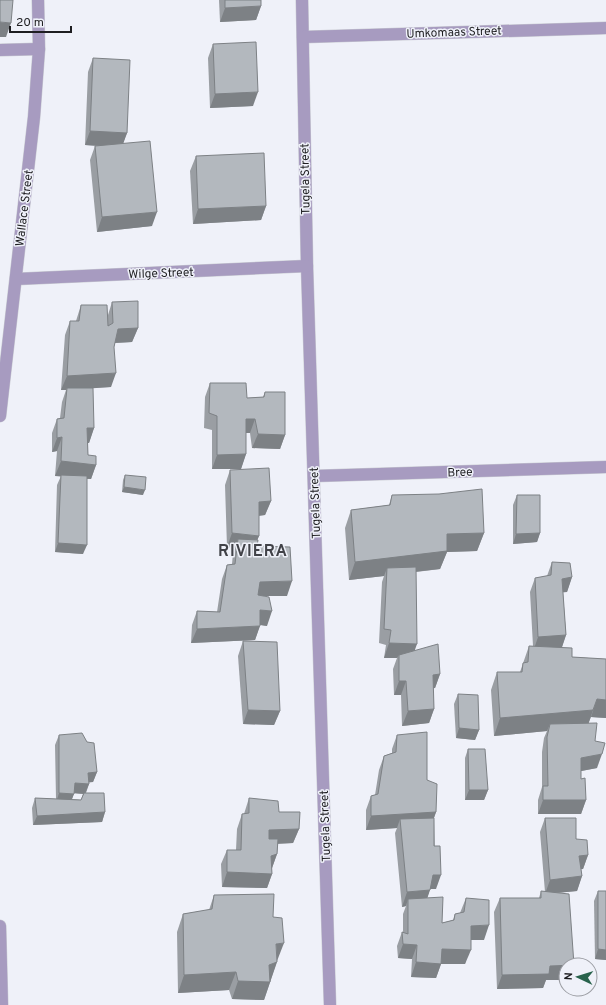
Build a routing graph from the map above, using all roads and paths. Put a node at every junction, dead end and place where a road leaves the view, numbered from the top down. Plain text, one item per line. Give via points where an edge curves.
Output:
1 (38, 0) edge
2 (302, 0) edge
3 (606, 28) edge
4 (303, 37) junction
5 (40, 49) junction
6 (0, 50) edge
7 (307, 266) junction
8 (16, 279) junction
9 (0, 416) edge
10 (606, 467) edge
11 (314, 476) junction
12 (0, 926) edge
13 (2, 1005) edge
14 (330, 1005) edge

1 - 5 street, Wallace Street
2 - 4 street, Tugela Street
3 - 4 street, Umkomaas Street
4 - 7 street, Tugela Street
5 - 6 street
5 - 8 street, Wallace Street
7 - 8 street, Wilge Street
7 - 11 street, Tugela Street
8 - 9 street, Wallace Street
10 - 11 street, Bree
11 - 14 street, Tugela Street
12 - 13 street

